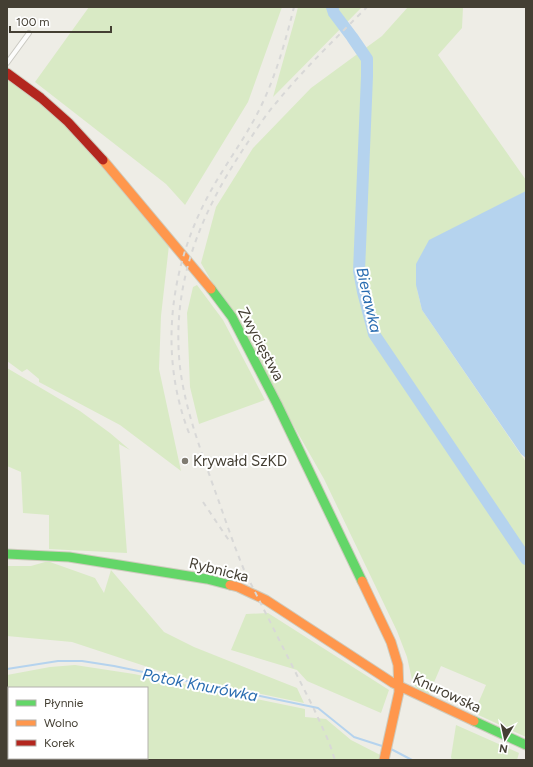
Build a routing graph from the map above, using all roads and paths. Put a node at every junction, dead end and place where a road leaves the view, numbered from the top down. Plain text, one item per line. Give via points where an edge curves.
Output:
1 (29, 33) dead end
2 (7, 63) edge
3 (7, 73) edge
4 (7, 554) edge
5 (399, 686) junction
6 (522, 743) edge
7 (384, 760) edge

1 - 2 lane
3 - 5 main road, Zwycięstwa via 41,98 94,150 232,317 277,404 387,633 396,658
4 - 5 main road, Rybnicka via 79,558 207,579 238,587 266,600
5 - 6 main road, Knurowska
5 - 7 main road, Zwycięstwa

